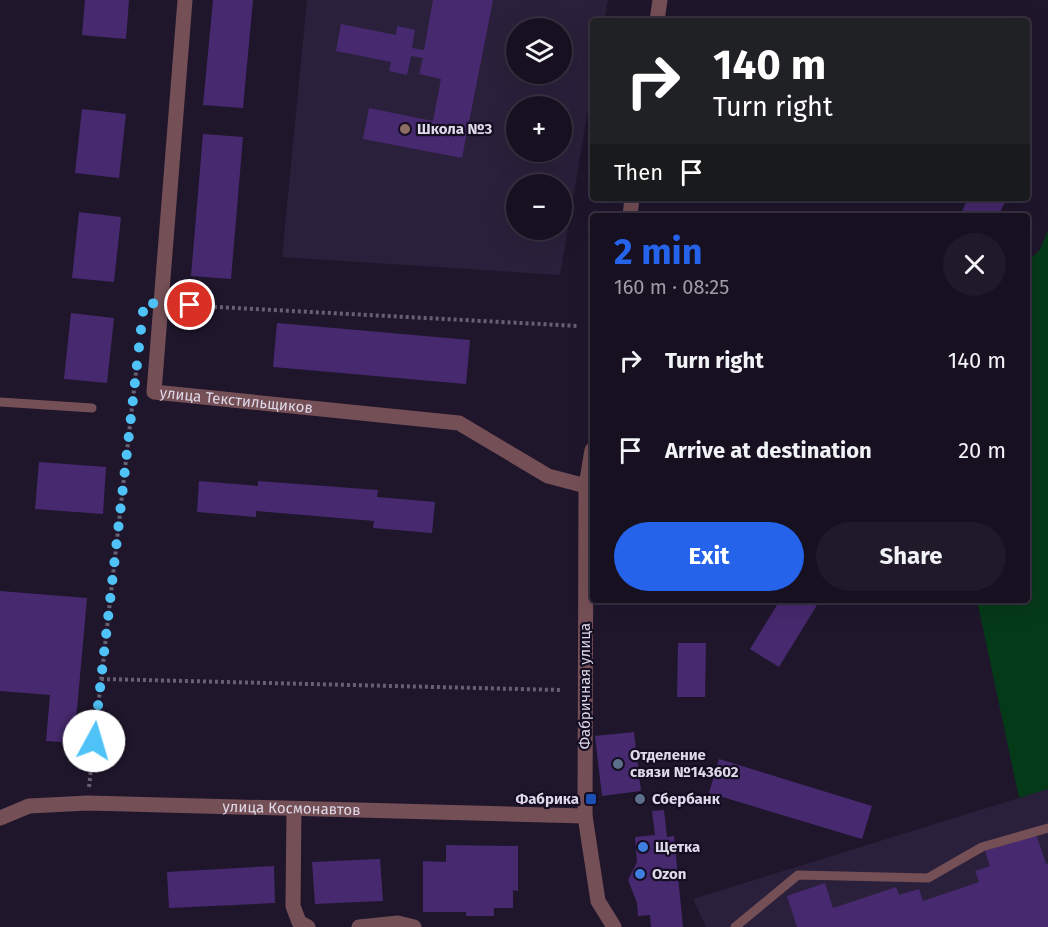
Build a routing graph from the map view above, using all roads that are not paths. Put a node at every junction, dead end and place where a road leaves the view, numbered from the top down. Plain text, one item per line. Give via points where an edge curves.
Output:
1 (185, 0) edge
2 (660, 0) edge
3 (657, 18) edge
4 (0, 402) edge
5 (92, 408) dead end
6 (590, 462) edge
7 (586, 486) junction
8 (294, 809) junction
9 (585, 816) junction
10 (0, 818) edge
11 (1048, 828) edge
12 (308, 927) edge
13 (359, 927) edge
14 (414, 927) edge
15 (614, 927) edge
16 (735, 927) edge

1 - 7 street, улица Текстильщиков via 154,392 459,423 548,476
2 - 3 street
4 - 5 lane
6 - 7 street, Фабричная улица
7 - 9 street, Фабричная улица
8 - 9 street, улица Космонавтов
8 - 10 street, улица Космонавтов via 87,803 29,806
8 - 12 street via 293,906 299,922
9 - 15 street, Фабричная улица via 598,901
11 - 16 lane via 981,847 928,878 798,875
13 - 14 street via 398,922

